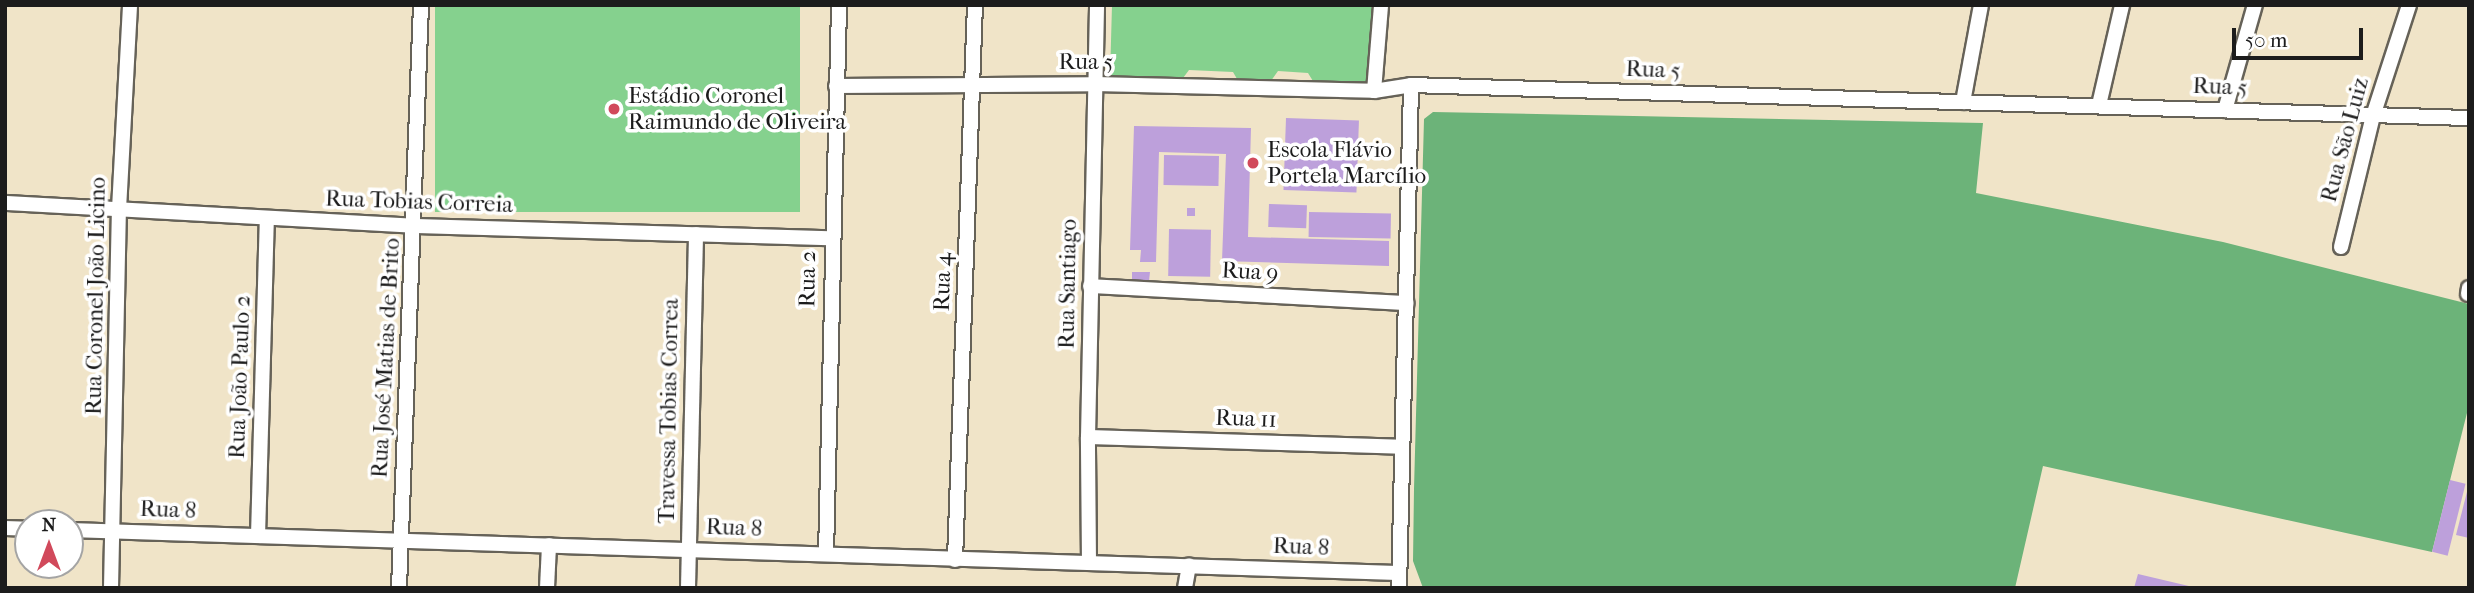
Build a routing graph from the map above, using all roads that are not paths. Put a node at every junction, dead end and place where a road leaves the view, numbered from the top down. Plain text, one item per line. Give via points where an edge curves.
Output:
1 (130, 5) edge
2 (421, 5) edge
3 (838, 5) edge
4 (975, 5) edge
5 (1097, 5) edge
6 (1381, 5) edge
7 (1981, 5) edge
8 (2122, 5) edge
9 (2255, 5) edge
10 (2409, 5) edge
11 (1095, 84) junction
12 (1411, 85) junction
13 (836, 86) junction
14 (973, 87) junction
15 (1374, 91) junction
16 (1964, 102) junction
17 (2099, 105) junction
18 (2225, 110) junction
19 (2373, 116) junction
20 (2469, 118) edge
21 (5, 202) edge
22 (119, 209) junction
23 (267, 219) junction
24 (415, 226) junction
25 (696, 234) junction
26 (831, 238) junction
27 (2340, 247) dead end
28 (1090, 286) junction
29 (1407, 303) junction
30 (1088, 437) junction
31 (1402, 447) junction
32 (84, 530) edge
33 (113, 531) junction
34 (258, 536) junction
35 (400, 540) junction
36 (549, 545) junction
37 (689, 550) junction
38 (826, 554) junction
39 (955, 560) junction
40 (1089, 563) junction
41 (1189, 565) junction
42 (1398, 580) edge
43 (111, 588) edge
44 (398, 588) edge
45 (547, 588) edge
46 (688, 588) edge
47 (1185, 588) edge

1 - 22 street, Rua Coronel João Licino
2 - 24 street, Rua José Matias de Brito
3 - 13 street, Rua 2
4 - 14 street, Rua 4
5 - 11 street, Rua Santiago
6 - 15 street
7 - 16 street
8 - 17 street
9 - 18 street
10 - 19 street, Rua São Luiz
11 - 14 street, Rua 5
11 - 15 street, Rua 5
11 - 28 street, Rua Santiago
12 - 15 street, Rua 5
12 - 16 street, Rua 5
12 - 29 street, Rua 8
13 - 14 street, Rua 5
13 - 26 street, Rua 2
14 - 39 street, Rua 4
16 - 17 street, Rua 5
17 - 18 street, Rua 5
18 - 19 street, Rua 5
19 - 20 street, Rua 5
19 - 27 street, Rua São Luiz
21 - 22 street, Rua Tobias Correia
22 - 23 street, Rua Tobias Correia
22 - 33 street, Rua Coronel João Licino
23 - 24 street, Rua Tobias Correia
23 - 34 street, Rua João Paulo 2
24 - 25 street, Rua Tobias Correia
24 - 35 street, Rua José Matias de Brito
25 - 26 street, Rua Tobias Correia
25 - 37 street, Travessa Tobias Correa
26 - 38 street, Rua 2
28 - 29 street, Rua 9
28 - 30 street, Rua Santiago
29 - 31 street, Rua 8
30 - 31 street, Rua 11
30 - 40 street, Rua Santiago
31 - 42 street, Rua 8
32 - 33 street, Rua 8
33 - 34 street, Rua 8
33 - 43 street, Rua Coronel João Licino
34 - 35 street, Rua 8
35 - 36 street, Rua 8
35 - 44 street, Rua José Matias de Brito
36 - 37 street, Rua 8
36 - 45 street
37 - 38 street, Rua 8
37 - 46 street, Travessa Tobias Correa
38 - 39 street, Rua 8
39 - 40 street, Rua 8
40 - 41 street, Rua 8
41 - 42 street, Rua 8
41 - 47 street

